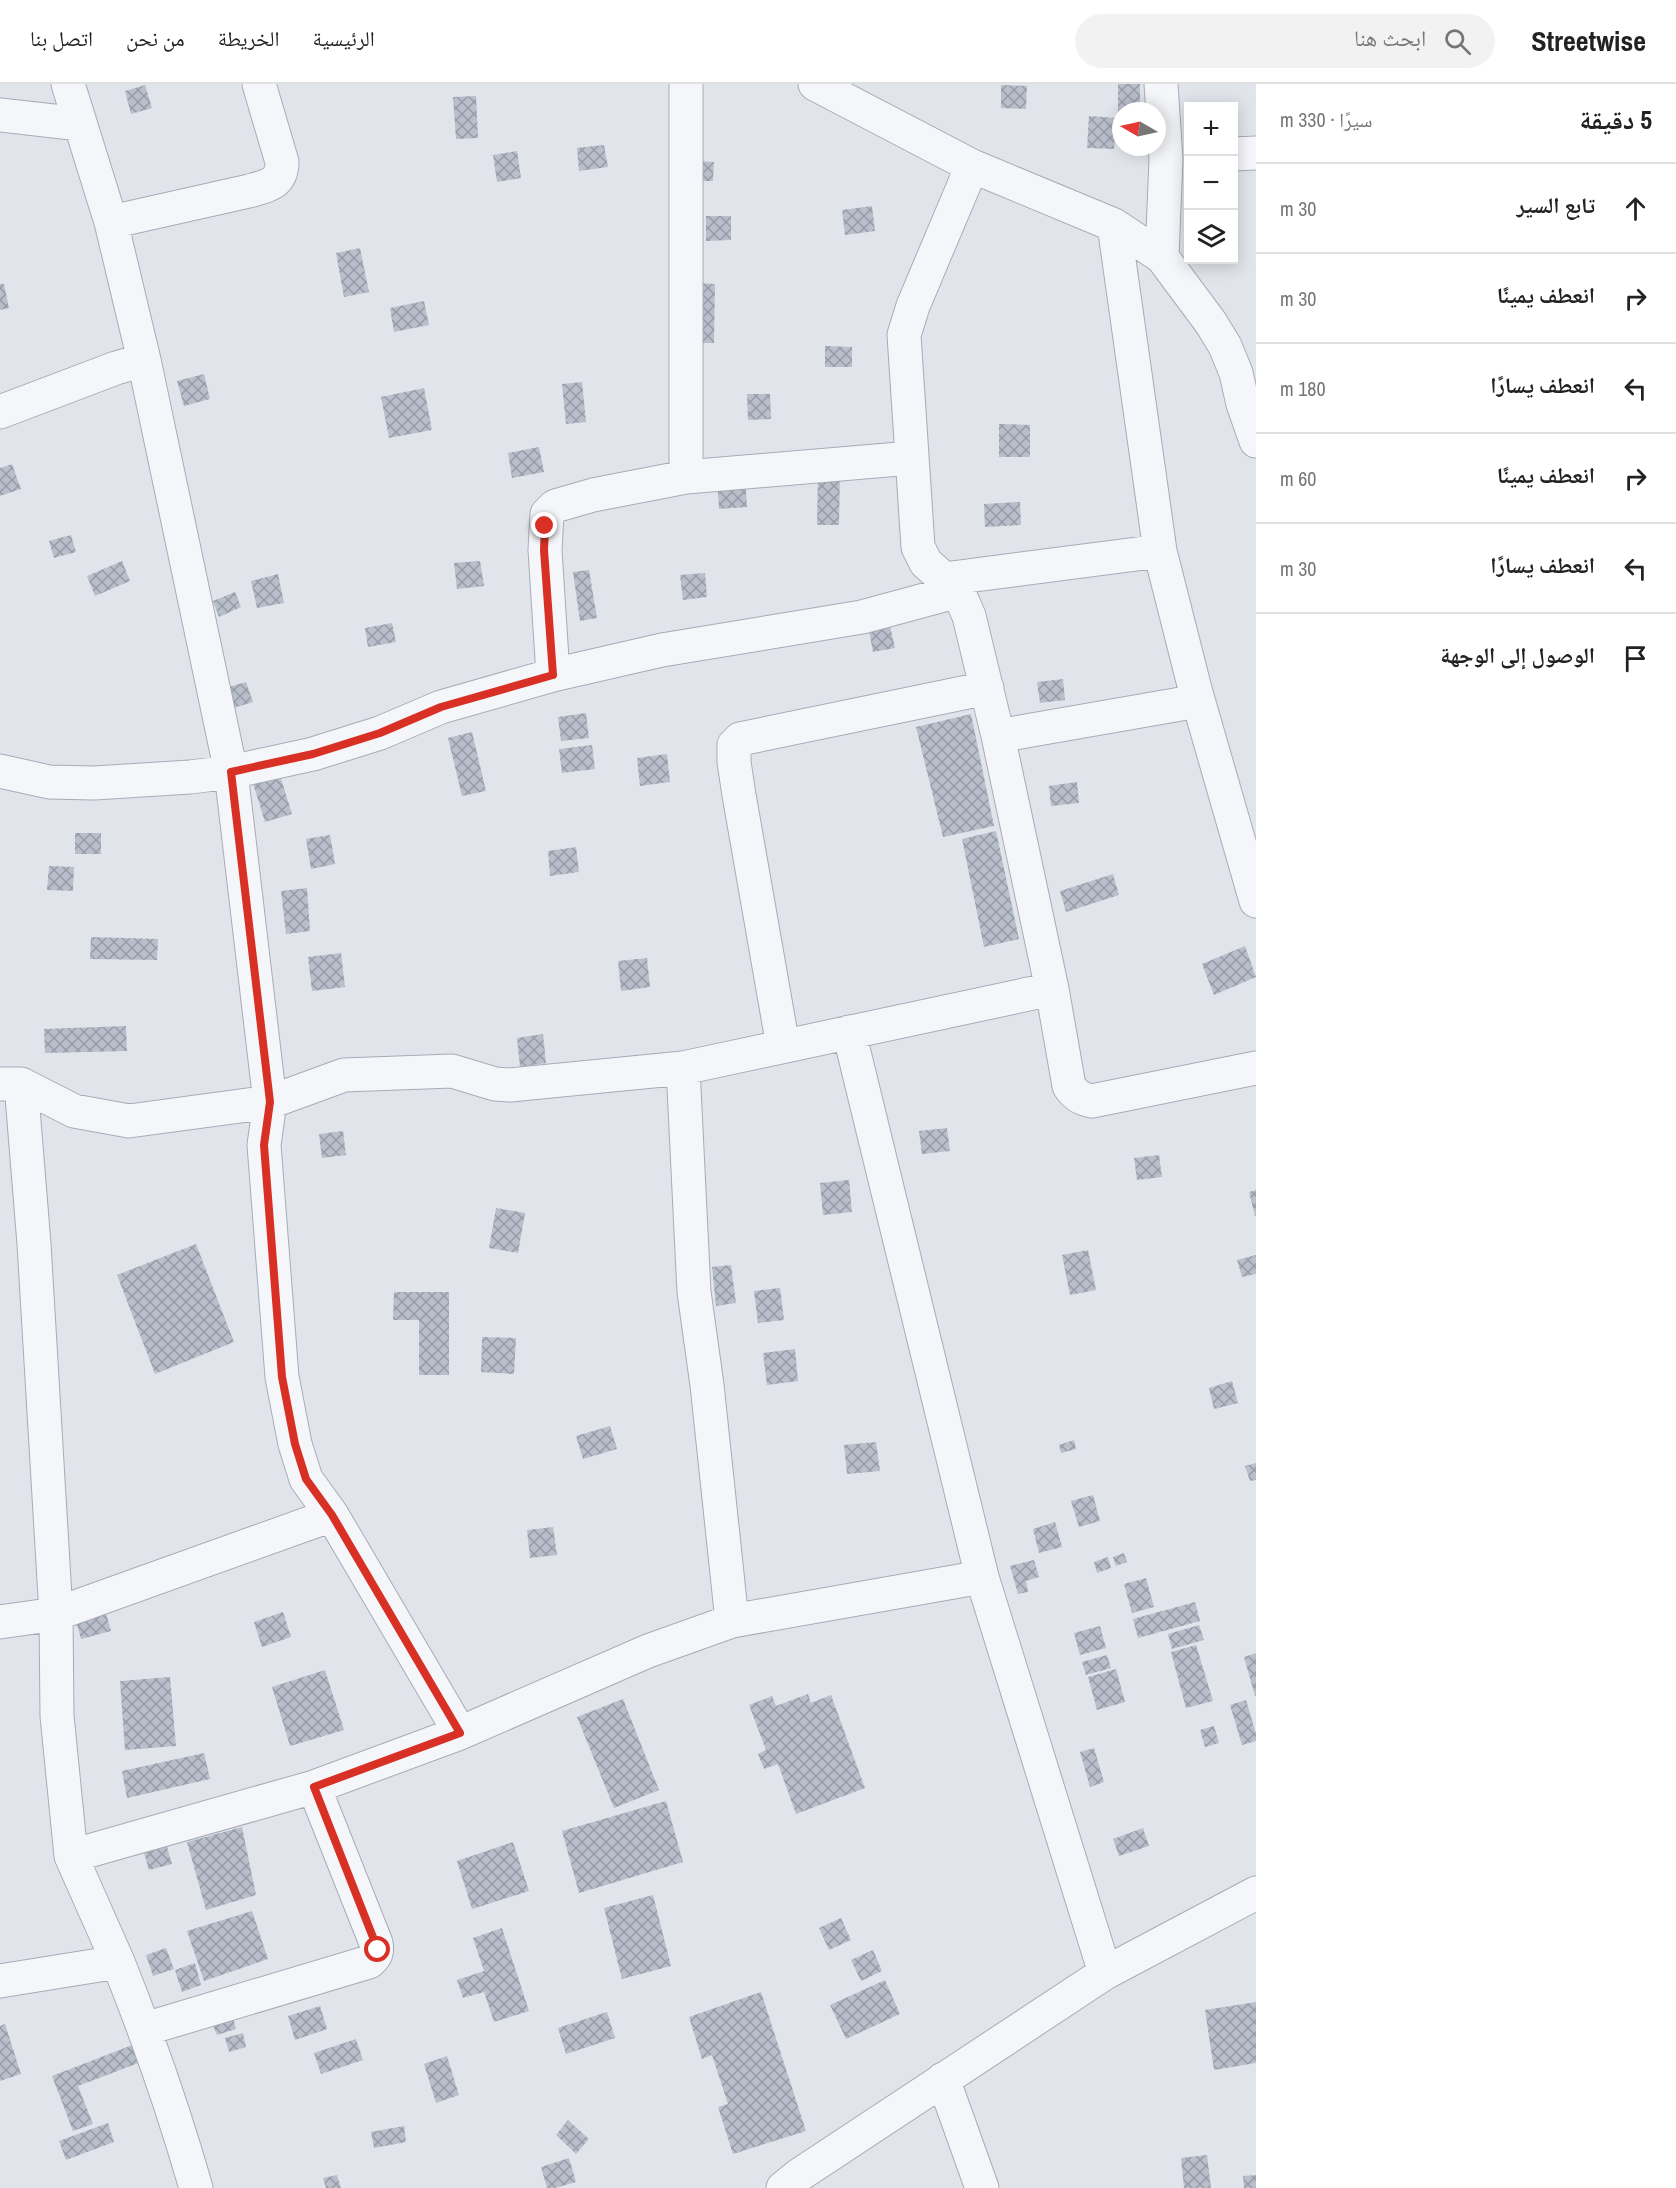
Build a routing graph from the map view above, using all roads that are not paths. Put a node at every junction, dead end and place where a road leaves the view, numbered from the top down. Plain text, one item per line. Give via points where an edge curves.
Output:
1 (68, 84) edge
2 (259, 84) edge
3 (686, 84) edge
4 (815, 84) edge
5 (1161, 84) edge
6 (0, 116) edge
7 (80, 124) junction
8 (1256, 153) edge
9 (1238, 154) edge
10 (1177, 159) edge
11 (972, 166) junction
12 (111, 222) junction
13 (1114, 225) junction
14 (1162, 257) junction
15 (144, 360) junction
16 (0, 411) edge
17 (1256, 441) edge
18 (911, 458) junction
19 (686, 477) junction
20 (1160, 551) junction
21 (951, 585) junction
22 (553, 675) junction
23 (987, 688) junction
24 (1198, 701) junction
25 (998, 736) junction
26 (0, 771) edge
27 (231, 772) junction
28 (1256, 902) edge
29 (1052, 989) junction
30 (849, 1032) junction
31 (783, 1046) junction
32 (683, 1068) junction
33 (1256, 1068) edge
34 (10, 1084) edge
35 (270, 1102) junction
36 (332, 1515) junction
37 (982, 1577) junction
38 (56, 1614) junction
39 (732, 1621) junction
40 (0, 1622) edge
41 (460, 1733) junction
42 (314, 1787) junction
43 (71, 1856) junction
44 (1256, 1893) edge
45 (118, 1962) junction
46 (1105, 1973) junction
47 (0, 1981) edge
48 (145, 2028) junction
49 (943, 2079) junction
50 (795, 2184) edge
51 (196, 2188) edge
52 (982, 2188) edge

1 - 7 street
2 - 12 street via 282,162 278,178 249,191
3 - 19 street
4 - 11 street
5 - 10 street
6 - 7 street
7 - 12 street
8 - 9 street
10 - 14 street
11 - 13 street
11 - 18 street via 904,335
12 - 15 street
13 - 14 street
13 - 20 street
14 - 17 street via 1225,346
15 - 16 street
15 - 27 street
18 - 19 street
18 - 21 street via 918,547 926,563
19 - 22 street via 593,495 555,506 547,514 544,550
20 - 21 street
20 - 24 street
21 - 22 street via 862,617 662,650
21 - 23 street via 969,616
22 - 27 street via 441,707 380,733 313,754
23 - 25 street
23 - 31 street via 740,739 734,745 739,795
24 - 25 street
24 - 28 street
25 - 29 street
26 - 27 street via 49,782 94,783
27 - 35 street
29 - 30 street
29 - 33 street via 1069,1086 1082,1099 1098,1100
30 - 31 street
30 - 37 street
31 - 32 street
32 - 35 street via 510,1085 452,1071 344,1075
32 - 39 street via 694,1292
34 - 35 street via 74,1111 129,1121
34 - 38 street via 34,1245
35 - 36 street via 264,1145 282,1377 306,1479
36 - 38 street
36 - 41 street
37 - 39 street
37 - 46 street
38 - 40 street
38 - 43 street via 57,1716
39 - 41 street via 648,1651
41 - 42 street
42 - 43 street
42 - 48 street via 376,1943 375,1957 369,1962
43 - 45 street
44 - 46 street
45 - 47 street
45 - 48 street
46 - 49 street
48 - 51 street
49 - 50 street
49 - 52 street

